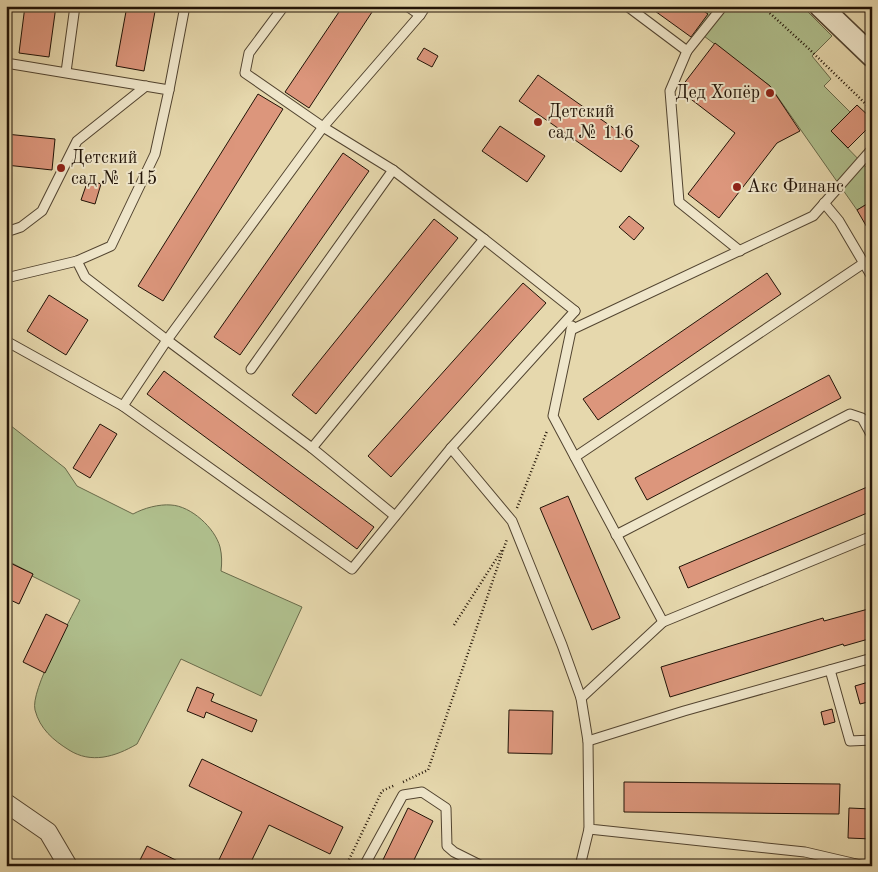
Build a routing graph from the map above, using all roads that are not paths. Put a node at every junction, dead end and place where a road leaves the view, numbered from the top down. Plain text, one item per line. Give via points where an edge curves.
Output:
1 (75, 6) edge
2 (185, 6) edge
3 (284, 6) edge
4 (407, 6) edge
5 (426, 6) edge
6 (627, 6) edge
7 (723, 6) edge
8 (820, 6) edge
9 (420, 15) junction
10 (687, 51) junction
11 (872, 56) edge
12 (6, 63) edge
13 (66, 72) junction
14 (146, 86) junction
15 (169, 90) junction
16 (323, 126) junction
17 (872, 149) edge
18 (392, 170) junction
19 (824, 203) junction
20 (6, 232) edge
21 (484, 239) junction
22 (740, 251) junction
23 (77, 261) junction
24 (864, 263) junction
25 (872, 277) edge
26 (6, 278) edge
27 (575, 311) junction
28 (571, 330) junction
29 (167, 340) junction
30 (6, 341) edge
31 (251, 369) dead end
32 (123, 406) junction
33 (872, 436) edge
34 (312, 448) junction
35 (451, 448) junction
36 (575, 457) junction
37 (395, 516) junction
38 (616, 535) junction
39 (872, 536) edge
40 (663, 622) junction
41 (872, 658) edge
42 (830, 670) junction
43 (581, 698) junction
44 (872, 740) edge
45 (588, 741) junction
46 (6, 803) edge
47 (589, 829) junction
48 (68, 866) edge
49 (364, 866) edge
50 (482, 866) edge
51 (580, 866) edge
52 (865, 866) edge

1 - 13 lane
2 - 15 lane
3 - 16 lane via 249,53 245,73
4 - 9 lane
5 - 9 lane
6 - 10 lane
7 - 10 lane
8 - 11 street
9 - 16 lane
10 - 22 lane via 670,91 679,202
12 - 13 lane
13 - 14 lane
14 - 15 lane
14 - 20 lane via 77,141 42,212 21,227
15 - 23 lane via 155,154 111,246
16 - 18 lane
16 - 29 lane
17 - 19 lane
18 - 21 lane
18 - 31 lane
19 - 22 lane via 813,216
19 - 24 lane
21 - 27 lane
21 - 34 lane
22 - 28 lane
23 - 26 lane
23 - 29 lane via 86,277
24 - 25 lane
24 - 36 lane
27 - 28 lane
27 - 35 lane
28 - 36 lane via 553,416
29 - 32 lane
29 - 34 lane
30 - 32 lane
32 - 37 lane via 352,569
33 - 38 lane via 862,418 850,414
34 - 37 lane
35 - 37 lane
35 - 43 lane via 512,521
36 - 38 lane
38 - 40 lane
39 - 40 lane
40 - 43 lane
41 - 42 lane
42 - 44 lane via 850,741
42 - 45 lane
43 - 45 lane
45 - 47 lane
46 - 48 street via 48,832
47 - 51 lane
47 - 52 lane via 805,852
49 - 50 lane via 403,795 422,792 446,808 447,846

